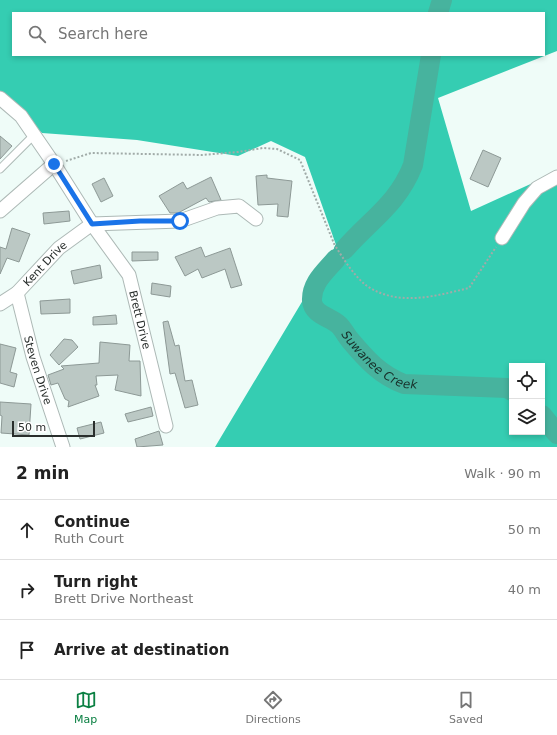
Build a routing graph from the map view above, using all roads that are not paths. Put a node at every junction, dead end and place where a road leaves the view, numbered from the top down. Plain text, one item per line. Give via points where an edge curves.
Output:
1 (0, 98) edge
2 (34, 135) junction
3 (54, 164) junction
4 (1, 166) edge
5 (557, 177) edge
6 (0, 211) edge
7 (256, 219) dead end
8 (92, 224) junction
9 (502, 238) road end
10 (17, 293) junction
11 (0, 304) edge
12 (166, 426) dead end
13 (63, 447) edge

1 - 2 street, Brett Drive via 21,116
2 - 3 street, Brett Drive
2 - 4 lane
3 - 6 street
3 - 8 street, Brett Drive
5 - 9 street via 537,188 524,203
7 - 8 street via 239,206 217,208 180,221
8 - 10 street, Kent Drive via 59,248
8 - 12 street, Brett Drive via 129,276
10 - 11 street, Kent Drive
10 - 13 street, Steven Drive via 33,357

